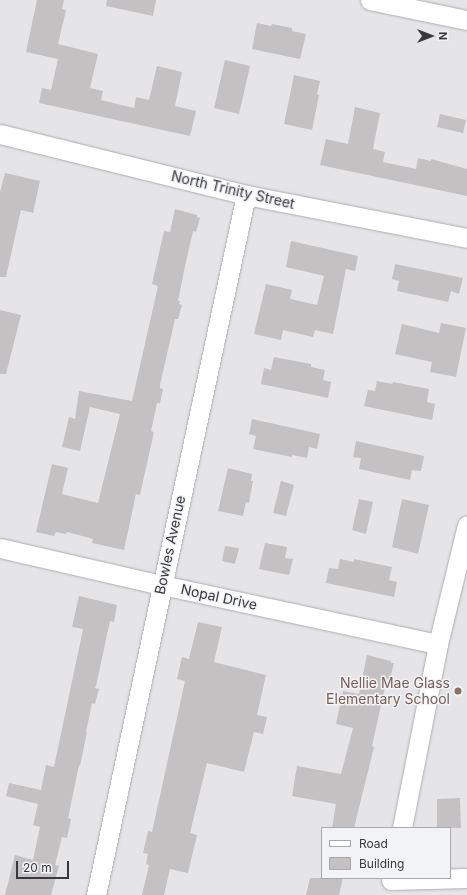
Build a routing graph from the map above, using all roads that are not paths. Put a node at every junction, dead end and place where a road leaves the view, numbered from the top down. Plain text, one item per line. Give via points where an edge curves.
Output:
1 (370, 0) edge
2 (467, 20) edge
3 (0, 134) edge
4 (246, 196) junction
5 (467, 238) edge
6 (467, 525) edge
7 (0, 548) edge
8 (162, 585) junction
9 (438, 644) junction
10 (402, 827) edge
11 (467, 878) edge
12 (390, 884) edge
13 (96, 895) edge

1 - 2 street
3 - 4 street, North Trinity Street
4 - 5 street, North Trinity Street
4 - 8 street, Bowles Avenue
6 - 9 street
7 - 8 street, Nopal Drive
8 - 9 street, Nopal Drive
8 - 13 street, Bowles Avenue
9 - 10 street
11 - 12 street

